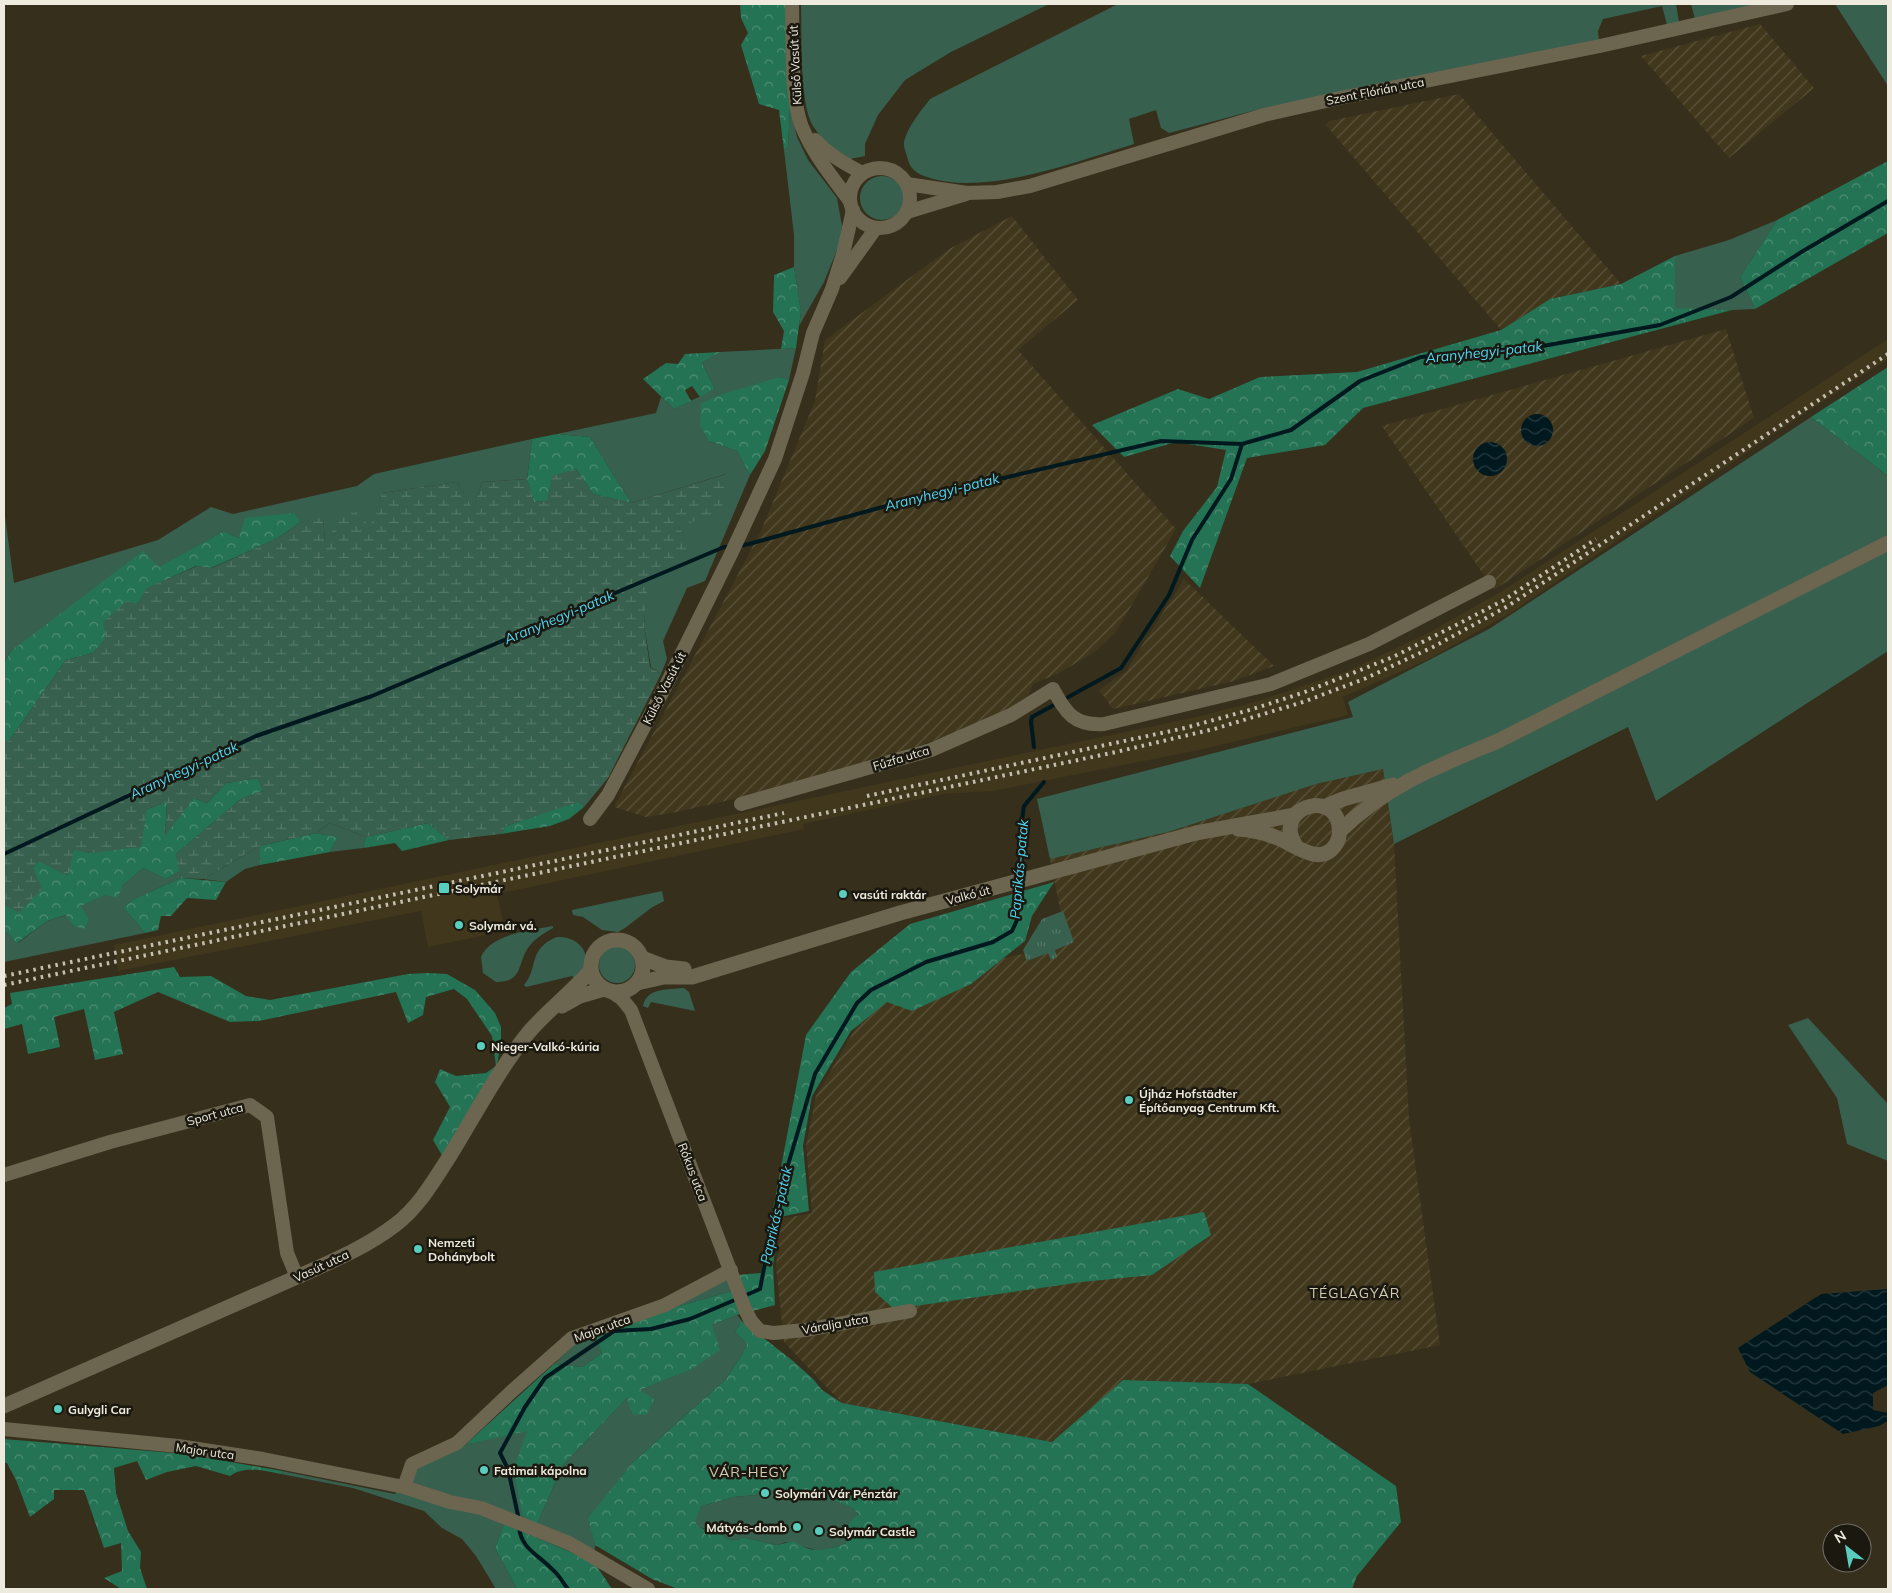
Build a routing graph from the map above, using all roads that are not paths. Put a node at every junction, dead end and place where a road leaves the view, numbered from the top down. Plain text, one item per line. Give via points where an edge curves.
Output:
1 (792, 4) edge
2 (1787, 4) edge
3 (802, 126) junction
4 (862, 173) junction
5 (907, 184) junction
6 (967, 193) junction
7 (852, 206) junction
8 (907, 212) junction
9 (876, 228) junction
10 (832, 289) junction
11 (1888, 542) edge
12 (1489, 582) dead end
13 (1406, 781) junction
14 (741, 804) dead end
15 (1324, 807) junction
16 (1295, 815) junction
17 (590, 819) dead end
18 (1224, 827) junction
19 (1340, 831) junction
20 (1296, 846) junction
21 (642, 958) junction
22 (591, 970) junction
23 (713, 970) junction
24 (636, 984) junction
25 (608, 990) junction
26 (631, 1010) junction
27 (548, 1014) junction
28 (4, 1175) edge
29 (731, 1270) junction
30 (297, 1277) junction
31 (910, 1311) dead end
32 (760, 1332) joint
33 (4, 1406) edge
34 (4, 1429) edge
35 (404, 1487) junction
36 (648, 1589) edge

1 - 3 street, Külső Vasút út via 795,93
2 - 6 street, Szent Flórián utca via 1264,115 1030,186
3 - 4 street via 827,152
3 - 7 street, Külső Vasút út
4 - 5 street via 887,168 900,174
4 - 7 street via 851,192
5 - 6 street, Szent Flórián utca
5 - 8 street via 910,196
6 - 8 street, Szent Flórián utca
7 - 9 street via 858,218
7 - 10 street
8 - 9 street via 895,224
9 - 10 street
10 - 17 street, Külső Vasút út via 813,333 774,460 739,538 669,679 612,786
11 - 13 street via 1498,741
12 - 14 street, Fűzfa utca via 1369,644 1271,684 1090,725 1078,722 1067,712 1055,693 931,750
13 - 15 street
13 - 19 street via 1360,811
15 - 16 street via 1308,806
15 - 19 street via 1336,816
16 - 18 street, Valkó út
16 - 20 street via 1290,827
18 - 20 street via 1259,832
18 - 23 street, Valkó út via 858,925
19 - 20 street via 1340,838 1328,852 1304,853
21 - 22 street via 630,943 615,940 597,949
21 - 23 street via 666,967
21 - 24 street via 643,971
22 - 25 street via 596,982
22 - 27 street, Vasút utca
23 - 24 street, Valkó út via 692,977 664,977
24 - 25 street via 620,992
24 - 26 street, Rókus utca via 630,997
25 - 26 street, Rókus utca
25 - 27 street, Vasút utca via 580,996
26 - 29 street, Rókus utca
27 - 30 street, Vasút utca via 513,1054 437,1176 407,1215 374,1240
28 - 30 street, Sport utca via 110,1142 250,1105 268,1117 287,1253
29 - 32 street, Rókus utca via 745,1309
29 - 35 street, Major utca via 665,1305 572,1338 457,1443 412,1464
30 - 33 street, Vasút utca
31 - 32 street, Váralja utca via 805,1330
34 - 35 street, Major utca via 178,1446 264,1459
35 - 36 street, Major utca via 481,1508 569,1543

